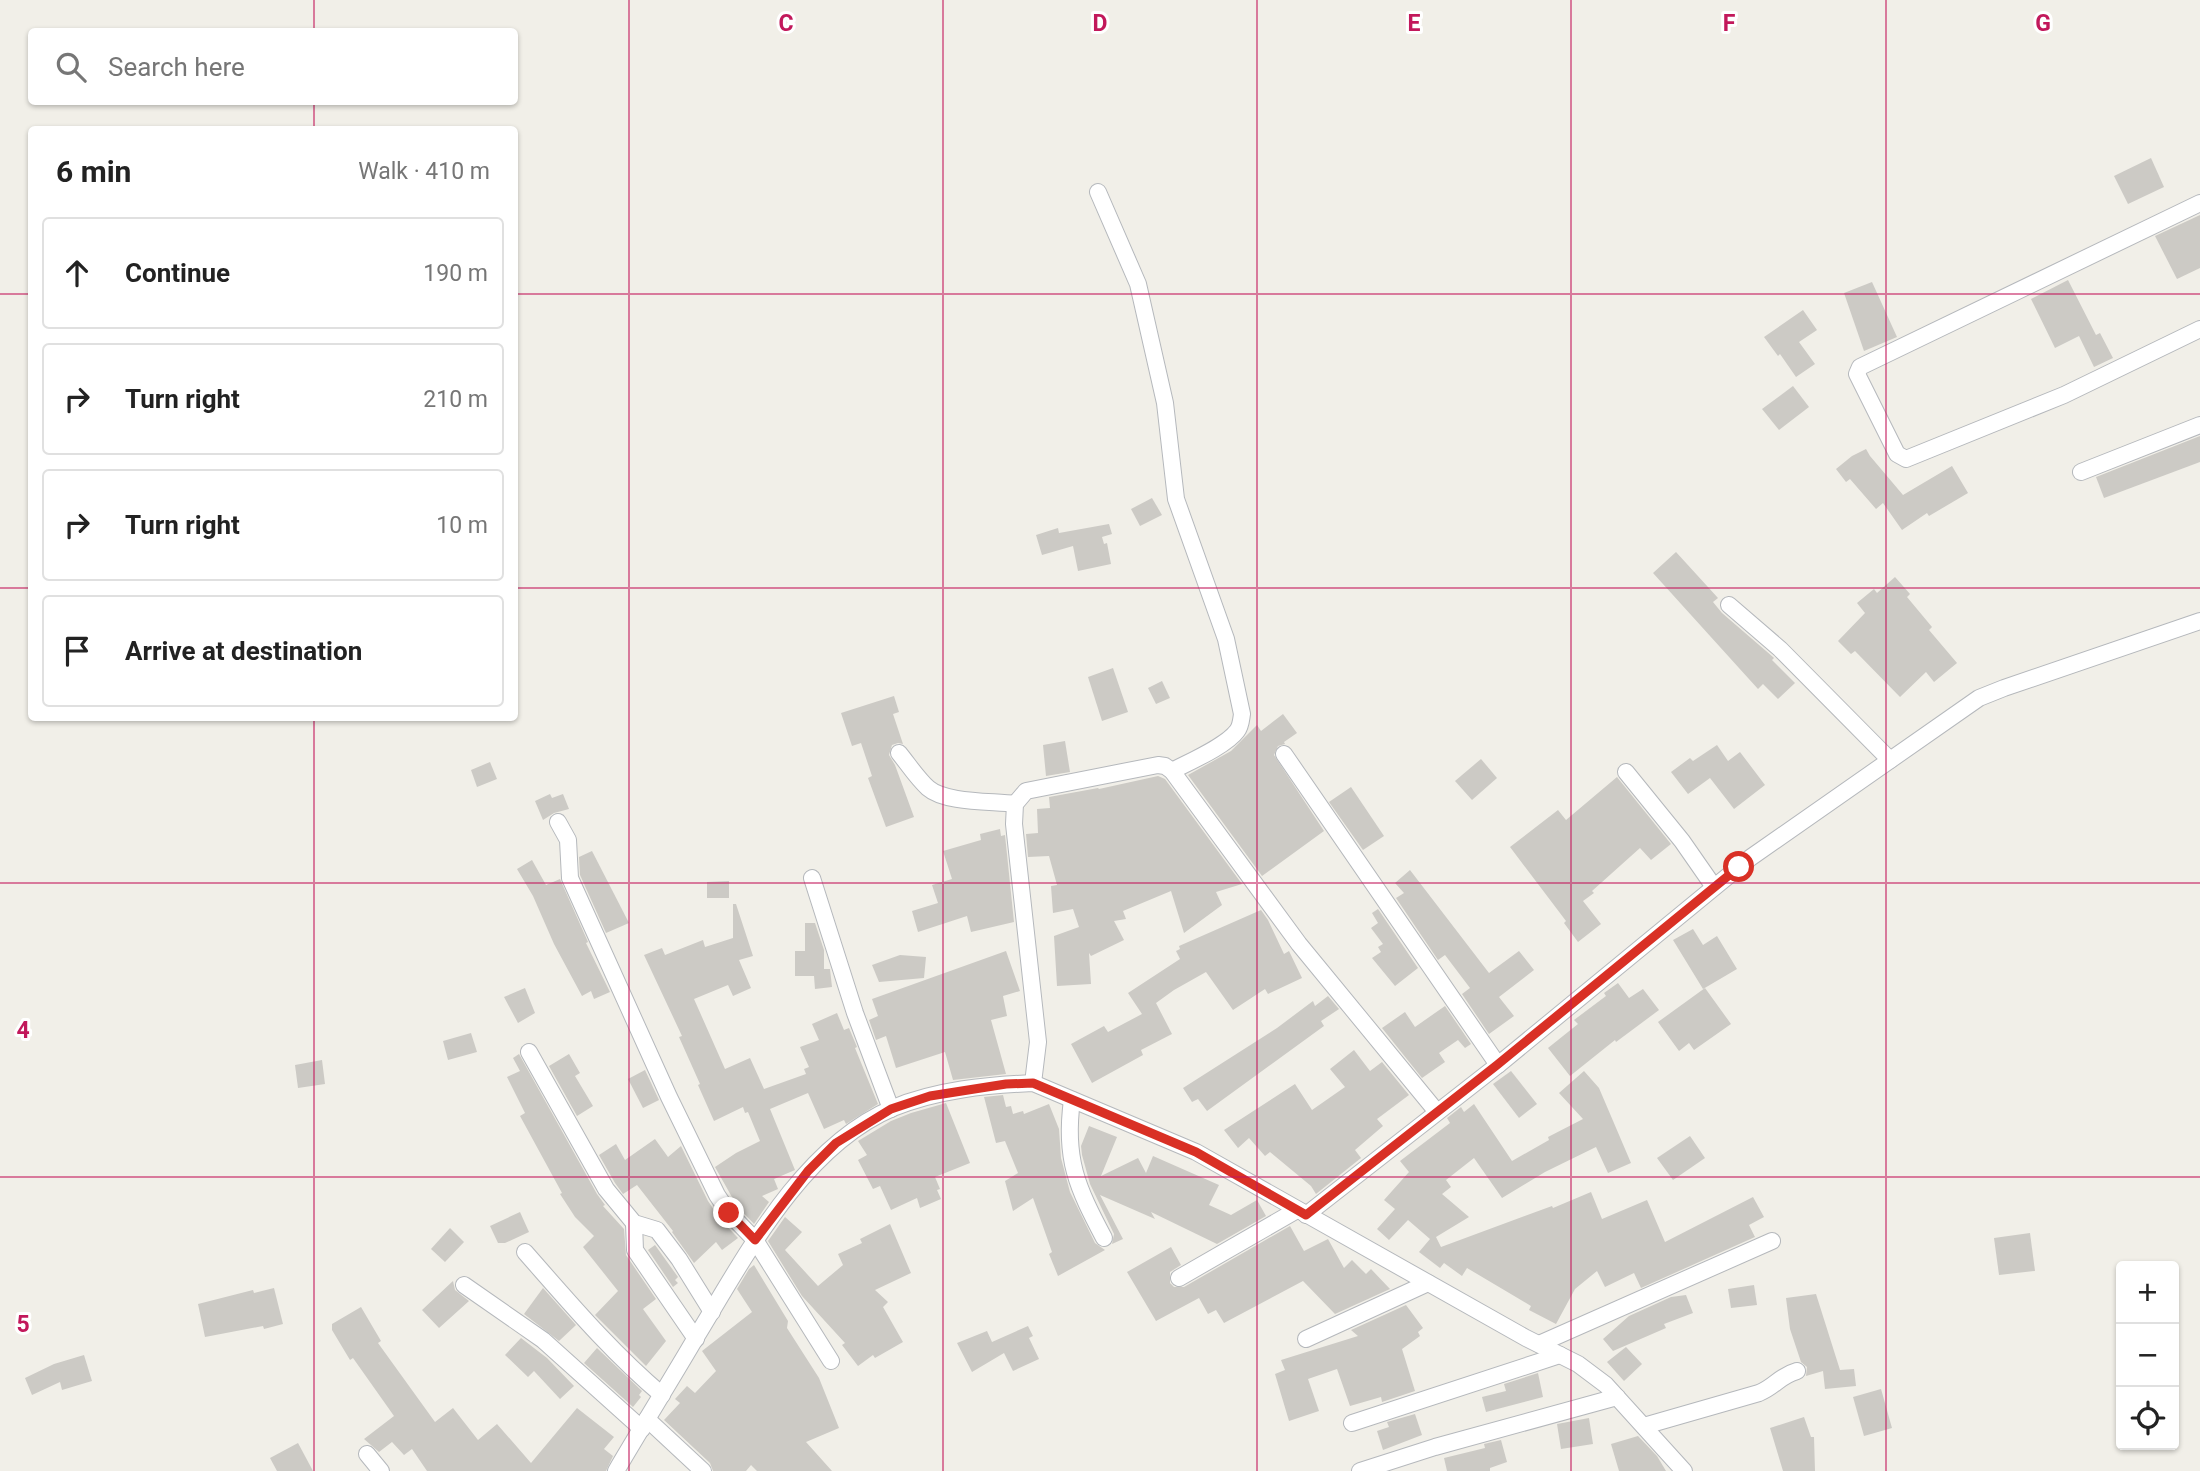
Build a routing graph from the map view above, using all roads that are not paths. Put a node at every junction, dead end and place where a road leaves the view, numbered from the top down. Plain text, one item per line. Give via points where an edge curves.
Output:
1 (1098, 192) dead end
2 (2200, 203) edge
3 (2200, 329) edge
4 (2200, 425) edge
5 (2081, 472) dead end
6 (1729, 605) dead end
7 (2200, 621) edge
8 (899, 753) dead end
9 (1284, 754) dead end
10 (1890, 760) junction
11 (1172, 771) junction
12 (1626, 772) dead end
13 (1015, 804) junction
14 (558, 822) dead end
15 (812, 878) dead end
16 (1714, 887) junction
17 (529, 1052) dead end
18 (1497, 1065) junction
19 (1033, 1083) junction
20 (1072, 1100) junction
21 (891, 1109) junction
22 (1437, 1112) junction
23 (1302, 1212) junction
24 (634, 1223) junction
25 (1104, 1238) dead end
26 (755, 1240) junction
27 (1772, 1241) dead end
28 (526, 1252) dead end
29 (1179, 1278) dead end
30 (1428, 1283) junction
31 (464, 1285) dead end
32 (712, 1312) junction
33 (696, 1339) junction
34 (1306, 1339) dead end
35 (1539, 1344) junction
36 (1560, 1355) junction
37 (831, 1361) dead end
38 (1797, 1371) dead end
39 (662, 1395) junction
40 (1617, 1397) junction
41 (1352, 1423) dead end
42 (644, 1424) junction
43 (1644, 1426) junction
44 (367, 1454) dead end
45 (381, 1471) edge
46 (616, 1471) edge
47 (703, 1471) edge
48 (1360, 1471) edge
49 (1684, 1471) edge

1 - 11 street via 1138,284 1165,403 1176,499 1226,639 1242,714 1233,735
2 - 3 street via 1860,367 1857,374 1896,454 1906,459 2064,395
4 - 5 street
6 - 10 street via 1780,649
7 - 10 street via 1992,692
8 - 13 street via 928,788 940,795
9 - 18 street
10 - 16 street
11 - 13 street via 1158,765 1026,791
11 - 22 street via 1299,944
12 - 16 street
13 - 19 street via 1038,1042
14 - 26 street via 568,840 570,878 669,1097 717,1195
15 - 21 street
16 - 18 street
17 - 24 street via 606,1189
18 - 22 street
19 - 20 street
19 - 21 street via 930,1096
20 - 23 street via 1196,1152
20 - 25 street via 1068,1128 1073,1169
21 - 26 street via 836,1143 808,1171
22 - 23 street
23 - 29 street
23 - 30 street
24 - 32 street via 657,1230
24 - 33 street via 635,1250
26 - 32 street
26 - 37 street
27 - 35 street
28 - 39 street via 628,1366
30 - 34 street
30 - 35 street
31 - 42 street via 543,1340
32 - 33 street
33 - 39 street
35 - 36 street
36 - 40 street
36 - 41 street
38 - 43 street via 1759,1393
39 - 42 street
40 - 43 street
40 - 48 street
42 - 46 street
42 - 47 street
43 - 49 street
44 - 45 street

